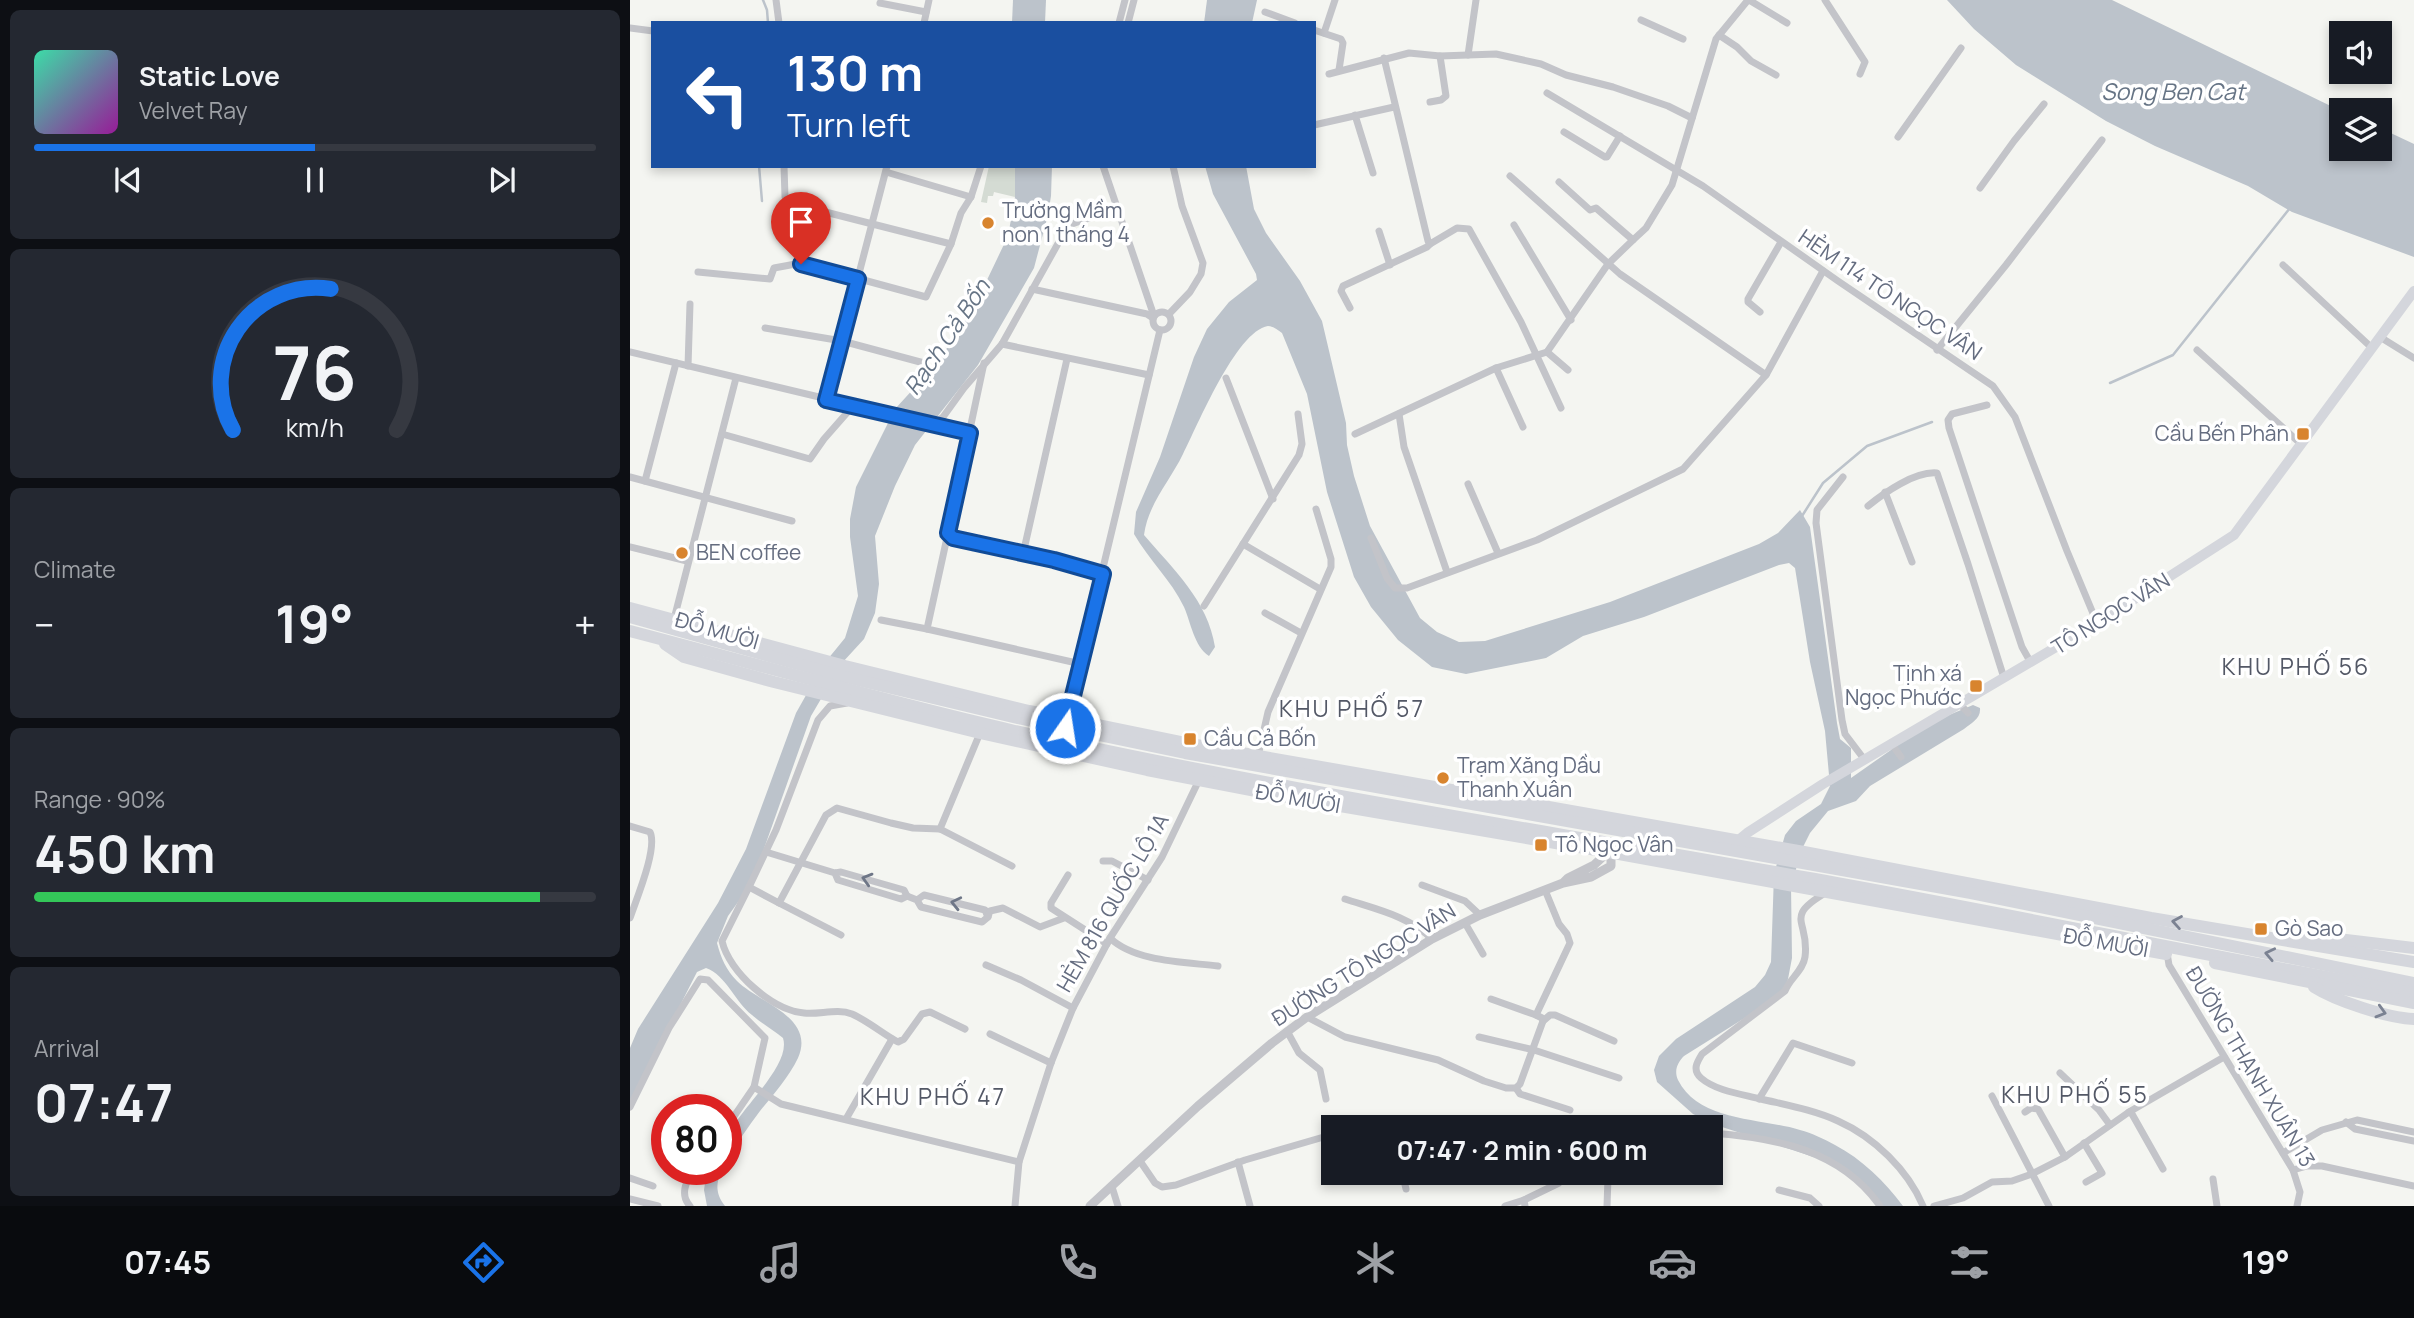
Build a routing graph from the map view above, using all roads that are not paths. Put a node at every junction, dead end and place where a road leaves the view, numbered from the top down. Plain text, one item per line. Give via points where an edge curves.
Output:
1 (775, 0) edge
2 (929, 0) edge
3 (1125, 0) edge
4 (1134, 0) edge
5 (1335, 0) edge
6 (1476, 0) edge
7 (1748, 0) edge
8 (1825, 0) edge
9 (880, 3) dead end
10 (926, 12) junction
11 (1265, 12) dead end
12 (1641, 20) dead end
13 (779, 21) edge
14 (924, 21) edge
15 (1120, 21) edge
16 (1129, 21) edge
17 (1290, 21) edge
18 (1787, 23) dead end
19 (630, 28) edge
20 (651, 31) edge
21 (1316, 31) edge
22 (1324, 33) junction
23 (1719, 35) junction
24 (1683, 39) dead end
25 (1961, 48) dead end
26 (1440, 55) junction
27 (1468, 55) junction
28 (1384, 58) junction
29 (1339, 70) junction
30 (1329, 74) dead end
31 (1860, 74) dead end
32 (1776, 75) dead end
33 (1548, 93) dead end
34 (1430, 102) dead end
35 (2045, 104) dead end
36 (1394, 107) junction
37 (1355, 115) junction
38 (1692, 118) junction
39 (1316, 125) edge
40 (1564, 132) dead end
41 (1620, 136) junction
42 (1898, 137) dead end
43 (2102, 140) dead end
44 (784, 168) edge
45 (980, 168) edge
46 (1104, 168) edge
47 (1172, 168) edge
48 (886, 169) edge
49 (1675, 169) junction
50 (1373, 173) dead end
51 (1510, 176) dead end
52 (1559, 182) dead end
53 (1980, 188) dead end
54 (971, 197) junction
55 (1118, 208) junction
56 (872, 224) junction
57 (1514, 225) dead end
58 (1379, 231) dead end
59 (1633, 240) junction
60 (1781, 242) junction
61 (951, 244) junction
62 (1430, 244) junction
63 (1608, 264) junction
64 (1390, 265) junction
65 (2283, 265) dead end
66 (1824, 271) junction
67 (698, 272) dead end
68 (858, 279) junction
69 (1032, 289) junction
70 (2414, 291) edge
71 (691, 304) dead end
72 (1350, 308) dead end
73 (1760, 313) dead end
74 (1169, 314) junction
75 (1153, 317) junction
76 (1571, 320) junction
77 (765, 328) dead end
78 (1160, 330) junction
79 (2380, 337) junction
80 (842, 341) junction
81 (1002, 344) junction
82 (2372, 348) junction
83 (1937, 350) junction
84 (2197, 350) dead end
85 (630, 352) edge
86 (1547, 352) junction
87 (1538, 355) junction
88 (2414, 358) edge
89 (1067, 359) junction
90 (676, 363) junction
91 (924, 363) dead end
92 (984, 363) junction
93 (688, 366) junction
94 (1496, 368) junction
95 (1568, 370) dead end
96 (1149, 375) junction
97 (1766, 375) junction
98 (736, 378) junction
99 (1226, 378) dead end
100 (826, 400) junction
101 (853, 405) junction
102 (1987, 405) dead end
103 (1560, 408) dead end
104 (1298, 414) dead end
105 (1399, 414) junction
106 (929, 424) junction
107 (1523, 427) dead end
108 (970, 433) junction
109 (722, 434) junction
110 (1355, 434) dead end
111 (2301, 444) junction
112 (630, 477) edge
113 (1843, 477) dead end
114 (645, 481) junction
115 (1468, 484) dead end
116 (1885, 492) junction
117 (705, 498) junction
118 (1273, 499) junction
119 (1868, 506) dead end
120 (1316, 509) dead end
121 (792, 521) dead end
122 (948, 533) junction
123 (1371, 538) dead end
124 (1243, 544) junction
125 (630, 547) edge
126 (1498, 553) junction
127 (1023, 554) junction
128 (688, 561) junction
129 (1912, 562) dead end
130 (1447, 572) junction
131 (1103, 574) junction
132 (1320, 589) junction
133 (1204, 606) dead end
134 (630, 608) edge
135 (1265, 613) dead end
136 (630, 617) edge
137 (674, 619) junction
138 (881, 620) dead end
139 (2097, 623) junction
140 (658, 626) junction
141 (927, 629) junction
142 (630, 631) edge
143 (1301, 633) junction
144 (2031, 663) junction
145 (1081, 664) junction
146 (798, 671) junction
147 (2004, 678) junction
148 (839, 682) junction
149 (854, 702) junction
150 (1066, 723) junction
151 (980, 733) junction
152 (1893, 744) junction
153 (1258, 756) junction
154 (1901, 757) dead end
155 (1859, 762) junction
156 (1199, 780) junction
157 (630, 826) edge
158 (940, 829) junction
159 (1611, 836) junction
160 (1734, 846) junction
161 (1644, 849) junction
162 (766, 852) junction
163 (1630, 856) junction
164 (1103, 861) dead end
165 (800, 862) junction
166 (1770, 864) junction
167 (1012, 866) dead end
168 (1611, 866) junction
169 (1800, 869) junction
170 (1068, 875) dead end
171 (1149, 880) junction
172 (1563, 883) junction
173 (1422, 885) dead end
174 (749, 887) junction
175 (1545, 890) junction
176 (1827, 892) junction
177 (1345, 899) dead end
178 (917, 900) junction
179 (779, 903) junction
180 (2092, 912) junction
181 (1480, 915) junction
182 (988, 917) junction
183 (630, 918) edge
184 (1064, 918) junction
185 (1465, 923) junction
186 (841, 935) dead end
187 (1432, 939) junction
188 (1108, 941) junction
189 (2295, 942) junction
190 (2414, 948) edge
191 (2167, 950) junction
192 (1483, 954) dead end
193 (2413, 962) edge
194 (986, 965) dead end
195 (1218, 966) dead end
196 (2305, 981) junction
197 (2411, 993) edge
198 (1491, 999) dead end
199 (1073, 1008) junction
200 (1536, 1015) junction
201 (1307, 1017) junction
202 (2414, 1019) edge
203 (1544, 1021) junction
204 (965, 1029) dead end
205 (1287, 1031) junction
206 (990, 1034) dead end
207 (1479, 1038) dead end
208 (892, 1039) junction
209 (1614, 1041) dead end
210 (1534, 1050) junction
211 (2224, 1057) junction
212 (1852, 1062) dead end
213 (1051, 1063) junction
214 (2060, 1073) dead end
215 (1619, 1078) dead end
216 (755, 1088) junction
217 (1516, 1088) junction
218 (1992, 1096) dead end
219 (1759, 1098) junction
220 (1326, 1099) dead end
221 (742, 1106) edge
222 (630, 1107) edge
223 (1570, 1110) dead end
224 (2025, 1112) dead end
225 (2129, 1112) junction
226 (846, 1119) junction
227 (2110, 1125) junction
228 (1723, 1134) edge
229 (1321, 1138) edge
230 (2414, 1138) edge
231 (2084, 1143) junction
232 (2283, 1153) junction
233 (2065, 1157) junction
234 (1140, 1161) junction
235 (1019, 1162) junction
236 (1238, 1162) junction
237 (2163, 1169) dead end
238 (2293, 1170) junction
239 (2032, 1174) junction
240 (630, 1178) edge
241 (2213, 1179) dead end
242 (2086, 1182) dead end
243 (685, 1185) edge
244 (1405, 1185) edge
245 (1556, 1185) edge
246 (1608, 1185) edge
247 (653, 1186) dead end
248 (2414, 1186) edge
249 (1112, 1187) junction
250 (1406, 1189) dead end
251 (1779, 1190) dead end
252 (630, 1199) edge
253 (1524, 1203) edge
254 (1879, 1205) edge
255 (657, 1206) edge
256 (690, 1206) edge
257 (1015, 1206) edge
258 (1085, 1206) edge
259 (1090, 1206) edge
260 (1118, 1206) edge
261 (1250, 1206) edge
262 (1506, 1206) edge
263 (1607, 1206) edge
264 (1819, 1206) edge
265 (1923, 1206) edge
266 (1934, 1206) edge
267 (2049, 1206) edge
268 (2217, 1206) edge
269 (2297, 1206) edge

1 - 13 street
2 - 10 street
3 - 15 street
4 - 16 street
5 - 22 street
6 - 27 street
7 - 18 street
7 - 23 street
8 - 31 street via 1865,62
9 - 10 street
10 - 14 street
11 - 17 street
12 - 24 street
19 - 20 street
21 - 22 street
22 - 29 street via 1343,43
23 - 32 street
23 - 38 street
25 - 42 street
26 - 27 street
26 - 28 street via 1409,53
26 - 34 street via 1446,96
27 - 38 street via 1496,54 1541,64
28 - 29 street
28 - 36 street
29 - 30 street
33 - 41 street, HẺM 114 TÔ NGỌC VÂN
35 - 53 street
36 - 37 street
36 - 62 street
37 - 39 street
37 - 50 street
38 - 49 street
40 - 41 street via 1605,158
41 - 49 street, HẺM 114 TÔ NGỌC VÂN
43 - 83 street
44 - 56 street via 785,197 790,203
45 - 54 street
46 - 55 street
47 - 74 street via 1203,263 1190,292
48 - 54 street
48 - 56 street
49 - 59 street via 1672,185 1646,228
49 - 60 street, HẺM 114 TÔ NGỌC VÂN
51 - 63 street
52 - 59 street
54 - 61 street
55 - 69 street via 1072,224
55 - 75 street
56 - 61 street
56 - 68 street
57 - 76 street
58 - 64 street
59 - 63 street
60 - 66 street, HẺM 114 TÔ NGỌC VÂN
60 - 73 street via 1748,299
61 - 68 street via 926,297
62 - 64 street
62 - 87 street via 1457,228 1469,229
63 - 76 street
63 - 97 street
64 - 72 street via 1341,288
65 - 82 street
66 - 83 street, HẺM 114 TÔ NGỌC VÂN
66 - 97 street
67 - 68 street via 770,279 774,268 801,264
68 - 80 street
69 - 75 street
69 - 81 street
70 - 79 main road, TÔ NGỌC VÂN
71 - 93 street
74 - 75 street via 1158,312
74 - 78 street via 1170,325
75 - 78 street
76 - 86 street
77 - 80 street
78 - 96 street
79 - 82 main road, TÔ NGỌC VÂN
79 - 88 street
80 - 91 street
80 - 100 street
81 - 89 street
81 - 92 street
82 - 111 main road, TÔ NGỌC VÂN
83 - 139 street, HẺM 114 TÔ NGỌC VÂN via 1993,386 2015,417
84 - 111 street
85 - 90 street
86 - 87 street
86 - 95 street
87 - 94 street
87 - 103 street
89 - 96 street
89 - 127 street
90 - 93 street
90 - 114 street
92 - 106 street via 943,417
92 - 108 street
93 - 98 street
94 - 105 street
94 - 107 street
96 - 131 street
97 - 126 street via 1683,469 1536,540
98 - 100 street
98 - 109 street
99 - 118 street
100 - 101 street
101 - 106 street
101 - 109 street via 810,460
102 - 144 street via 1952,414 1949,428
104 - 118 street via 1299,455
105 - 110 street
105 - 130 street via 1404,447
106 - 108 street
108 - 122 street
109 - 117 street
111 - 139 main road, TÔ NGỌC VÂN via 2234,535
112 - 114 street
113 - 155 street via 1817,510 1816,523 1842,720
114 - 117 street
115 - 126 street
116 - 119 street
116 - 129 street
116 - 147 street via 1927,472 1937,473
117 - 121 street
117 - 128 street
118 - 124 street
120 - 132 street via 1331,559
122 - 127 street
122 - 141 street
123 - 130 street via 1395,588 1407,588
124 - 132 street
124 - 133 street
125 - 128 street
126 - 130 street
127 - 131 street
128 - 137 street
131 - 145 street
132 - 143 street
134 - 140 highway, ĐỖ MƯỜI
135 - 143 street
136 - 140 highway, ĐỖ MƯỜI
137 - 140 highway, ĐỖ MƯỜI
137 - 146 highway, ĐỖ MƯỜI
138 - 141 street
139 - 144 main road, TÔ NGỌC VÂN
140 - 142 highway, ĐỖ MƯỜI
140 - 146 highway, ĐỖ MƯỜI
140 - 146 highway, ĐỖ MƯỜI via 684,657
141 - 145 street
143 - 153 street via 1268,712
144 - 147 main road, TÔ NGỌC VÂN
145 - 150 street
146 - 148 highway
146 - 148 highway
147 - 152 main road, TÔ NGỌC VÂN via 1964,708
148 - 149 highway, ĐỖ MƯỜI
148 - 150 highway, ĐỖ MƯỜI
148 - 159 highway, ĐỖ MƯỜI via 1007,729 1138,757 1284,786
149 - 151 highway, ĐỖ MƯỜI
149 - 162 street via 830,706 818,720
150 - 153 highway, ĐỖ MƯỜI
150 - 159 highway, ĐỖ MƯỜI
151 - 156 highway, ĐỖ MƯỜI
151 - 158 street
152 - 154 street
152 - 155 main road, TÔ NGỌC VÂN
153 - 159 highway, ĐỖ MƯỜI
155 - 160 main road, TÔ NGỌC VÂN
156 - 159 highway, ĐỖ MƯỜI
156 - 171 street, HẺM 816 QUỐC LỘ 1A
157 - 183 street via 650,832 652,837
158 - 165 street via 913,828 837,808 827,812
158 - 167 street
159 - 160 highway, ĐỖ MƯỜI
159 - 161 highway, ĐỖ MƯỜI
159 - 163 highway, ĐỖ MƯỜI
159 - 168 street
159 - 172 street via 1594,865
160 - 166 highway, ĐỖ MƯỜI
161 - 163 highway
161 - 166 highway, ĐỖ MƯỜI
162 - 165 street
162 - 174 street
163 - 166 highway, ĐỖ MƯỜI
163 - 168 highway
164 - 171 street
165 - 178 street via 835,873 838,880
165 - 179 street
166 - 169 highway
166 - 169 highway
168 - 172 street, ĐƯỜNG TÔ NGỌC VÂN via 1591,877
169 - 176 highway, ĐỖ MƯỜI
169 - 180 highway, ĐỖ MƯỜI
169 - 191 highway, ĐỖ MƯỜI
170 - 184 street via 1051,903
171 - 188 street, HẺM 816 QUỐC LỘ 1A
172 - 175 street, ĐƯỜNG TÔ NGỌC VÂN
173 - 181 street via 1465,901
174 - 179 street
174 - 208 street via 722,941 744,979 789,1010 852,1014
175 - 181 street, ĐƯỜNG TÔ NGỌC VÂN
175 - 200 street via 1570,943
176 - 191 highway, ĐỖ MƯỜI
176 - 219 street via 1802,911 1805,956 1785,990 1702,1054 1697,1063 1699,1077 1730,1092
177 - 187 street via 1406,920
178 - 182 street via 921,907 982,922
182 -> 178 street via 985,910 924,895
179 - 186 street
189 -> 180 highway, ĐỖ MƯỜI
197 -> 180 highway, ĐỖ MƯỜI
181 - 185 street, ĐƯỜNG TÔ NGỌC VÂN
182 - 184 street via 990,911 1003,908 1040,927
184 - 188 street
185 - 187 street, ĐƯỜNG TÔ NGỌC VÂN
185 - 192 street
187 - 201 street, ĐƯỜNG TÔ NGỌC VÂN
188 - 195 street via 1155,959
188 - 199 street, HẺM 816 QUỐC LỘ 1A
189 - 190 highway via 2321,937
189 - 193 highway, ĐỖ MƯỜI
191 - 196 highway, ĐỖ MƯỜI
191 - 197 highway, ĐỖ MƯỜI
191 - 211 street, ĐƯỜNG THẠNH XUÂN 13 via 2169,965
194 - 199 street
196 - 197 highway, ĐỖ MƯỜI
196 -> 202 highway via 2326,995
198 - 200 street
199 - 213 street, HẺM 816 QUỐC LỘ 1A
200 - 203 street
201 - 205 street, ĐƯỜNG TÔ NGỌC VÂN
201 - 217 street via 1345,1037 1438,1060 1484,1081
203 - 209 street via 1555,1015
203 - 210 street
204 - 208 street via 930,1012 922,1014 902,1042
205 - 220 street via 1299,1053 1320,1069
205 - 234 street, ĐƯỜNG TÔ NGỌC VÂN
206 - 213 street
207 - 210 street
208 - 226 street
210 - 215 street
210 - 217 street
211 - 225 street
211 - 232 street, ĐƯỜNG THẠNH XUÂN 13
212 - 219 street via 1793,1044
213 - 235 street, HẺM 816 QUỐC LỘ 1A
214 - 227 street
216 - 221 street
216 - 222 street via 765,1038 708,980 700,979 669,1028
216 - 226 street via 775,1100
217 - 223 street via 1520,1094
218 - 239 street
219 - 265 street via 1838,1121 1864,1136 1908,1177
224 - 233 street via 2038,1108
225 - 227 street
225 - 237 street
226 - 235 street
227 - 231 street
228 - 254 street via 1808,1151 1844,1168
229 - 236 street
230 - 232 street via 2357,1120 2322,1130
231 - 233 street
231 - 242 street via 2102,1173
232 - 238 street, ĐƯỜNG THẠNH XUÂN 13
233 - 239 street
234 - 236 street via 1162,1187
234 - 249 street, ĐƯỜNG TÔ NGỌC VÂN
235 - 257 street, HẺM 816 QUỐC LỘ 1A
236 - 261 street
238 - 248 street via 2322,1166
238 - 269 street, ĐƯỜNG THẠNH XUÂN 13 via 2300,1192
239 - 266 street via 1992,1182 1963,1198
239 - 267 street
240 - 247 street
241 - 268 street
243 - 256 street
244 - 250 street
245 - 253 street
246 - 263 street
249 - 259 street, ĐƯỜNG TÔ NGỌC VÂN
249 - 260 street
251 - 264 street via 1810,1198
252 - 255 street
253 - 262 street
258 - 259 street

